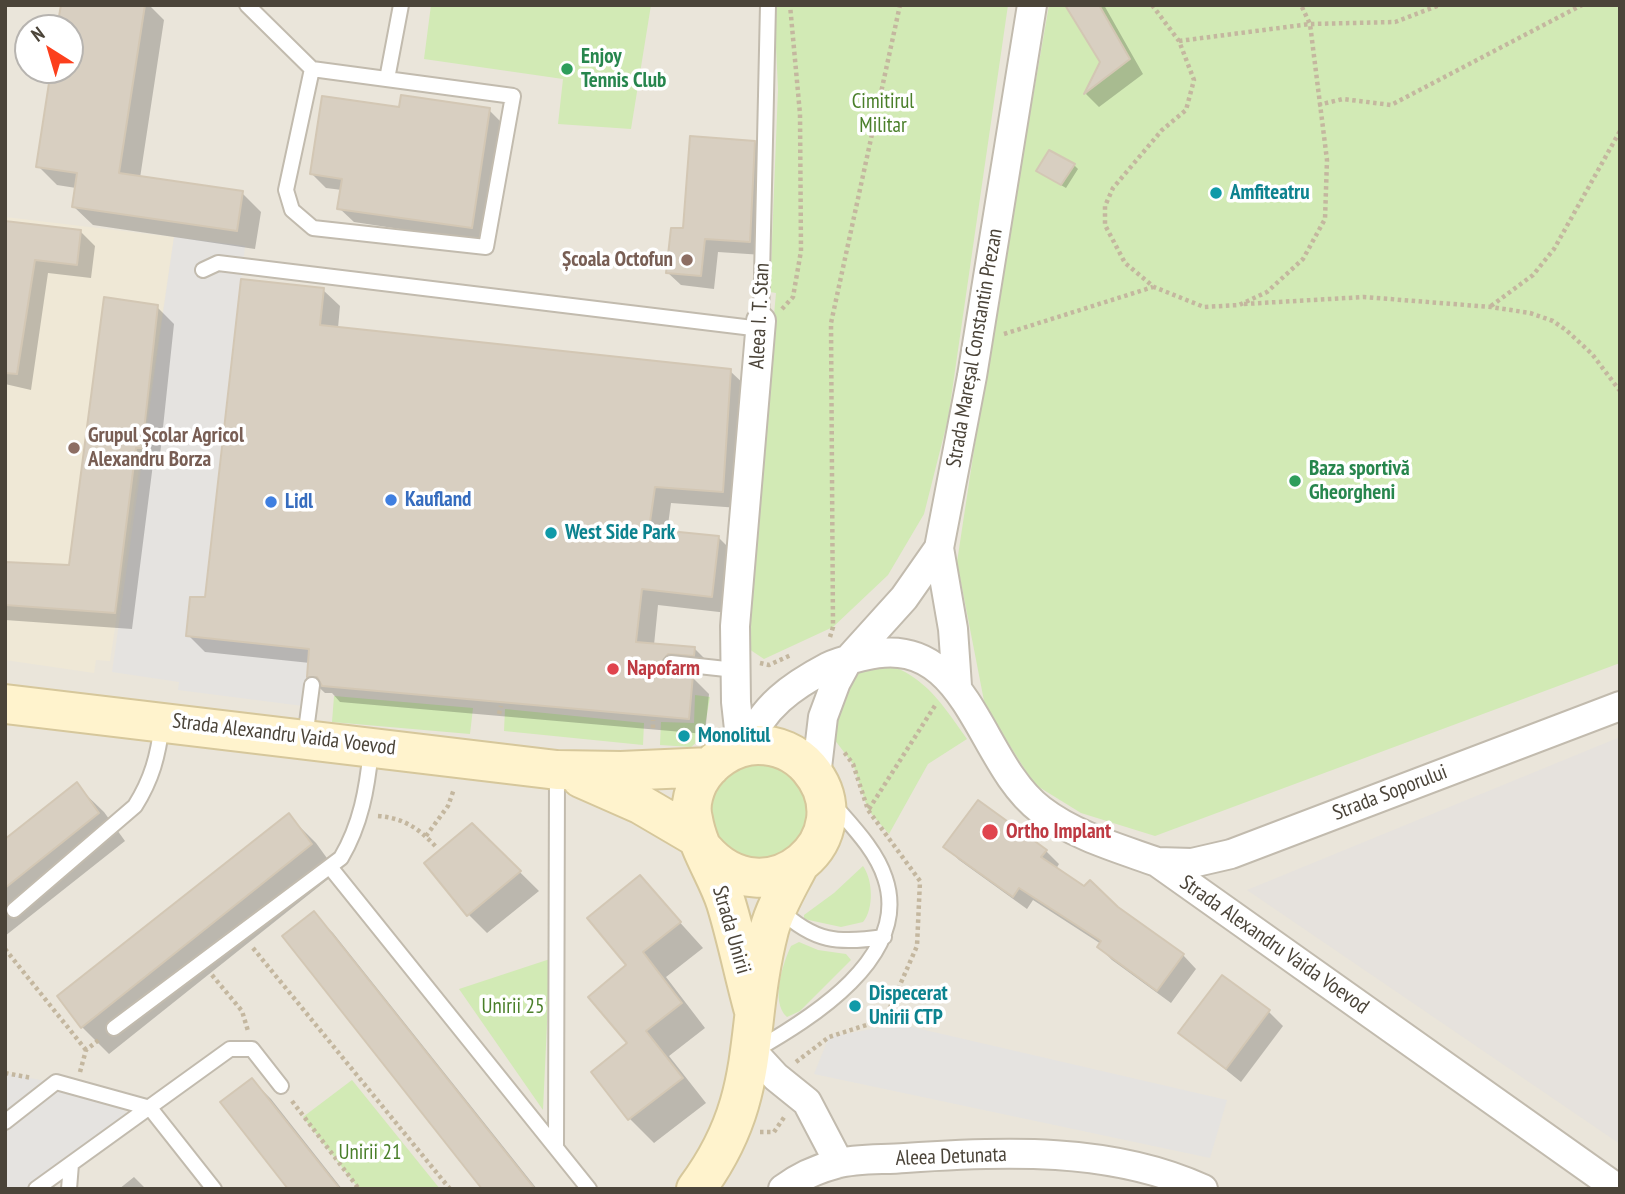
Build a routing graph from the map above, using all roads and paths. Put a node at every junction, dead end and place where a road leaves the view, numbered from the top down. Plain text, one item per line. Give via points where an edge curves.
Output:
1 (247, 5) edge
2 (401, 5) edge
3 (768, 5) edge
4 (790, 5) edge
5 (900, 5) edge
6 (1032, 5) edge
7 (1152, 5) edge
8 (1301, 5) edge
9 (1440, 5) edge
10 (1582, 5) edge
11 (1310, 24) junction
12 (1179, 41) junction
13 (312, 69) junction
14 (387, 79) junction
15 (1318, 105) junction
16 (1620, 131) edge
17 (203, 270) dead end
18 (1154, 287) junction
19 (1239, 305) junction
20 (1491, 306) junction
21 (761, 325) junction
22 (1001, 335) dead end
23 (1620, 391) edge
24 (939, 548) junction
25 (736, 626) junction
26 (839, 649) junction
27 (671, 663) dead end
28 (726, 669) junction
29 (312, 685) dead end
30 (948, 693) junction
31 (5, 704) edge
32 (500, 706) dead end
33 (1620, 706) edge
34 (499, 714) dead end
35 (163, 720) junction
36 (653, 720) dead end
37 (653, 728) dead end
38 (305, 738) junction
39 (371, 746) junction
40 (729, 755) junction
41 (560, 770) junction
42 (457, 778) dead end
43 (819, 784) junction
44 (868, 810) dead end
45 (360, 816) junction
46 (426, 836) junction
47 (701, 844) junction
48 (437, 848) dead end
49 (1157, 862) junction
50 (330, 867) junction
51 (798, 867) junction
52 (748, 878) junction
53 (778, 907) junction
54 (14, 910) dead end
55 (241, 933) junction
56 (884, 937) junction
57 (5, 949) edge
58 (202, 962) junction
59 (754, 1011) junction
60 (114, 1028) joint
61 (252, 1049) junction
62 (86, 1050) junction
63 (752, 1051) junction
64 (281, 1086) joint
65 (76, 1087) junction
66 (150, 1108) junction
67 (788, 1113) dead end
68 (5, 1122) edge
69 (754, 1131) dead end
70 (556, 1146) junction
71 (839, 1163) junction
72 (71, 1164) junction
73 (36, 1189) edge
74 (69, 1189) edge
75 (214, 1189) edge
76 (359, 1189) edge
77 (450, 1189) edge
78 (589, 1189) edge
79 (696, 1189) edge
80 (783, 1189) edge
81 (1203, 1189) edge
82 (1618, 1189) edge

1 - 13 lane
2 - 14 lane
3 - 21 lane, Aleea I. T. Stan
4 - 21 path via 800,114 802,251 793,297 769,324
5 - 26 path via 831,323 833,627
6 - 24 street, Strada Mareșal Constantin Prezan
7 - 12 path
8 - 11 path
9 - 11 path via 1395,22
10 - 15 path via 1391,105 1343,99
11 - 12 path
11 - 15 path
12 - 18 path via 1194,80 1186,110 1125,170 1105,206 1105,225 1113,245 1125,264
13 - 14 lane
13 - 14 lane via 286,190 292,210 313,228 486,247 513,96
15 - 19 path via 1327,160 1325,219 1303,259 1267,292
16 - 20 path via 1553,249 1533,275
17 - 21 lane via 218,263
18 - 19 path via 1204,307
18 - 22 path
19 - 20 path via 1364,297
20 - 23 path via 1553,321 1592,354
21 - 25 street, Aleea I. T. Stan
24 - 26 street, Strada Mareșal Constantin Prezan via 904,597
24 - 30 street, Strada Alexandru Vaida Voevod via 953,629
25 - 28 street, Aleea I. T. Stan
25 - 40 street, Aleea I. T. Stan via 736,702
26 - 30 street, Strada Alexandru Vaida Voevod via 907,652 938,668
26 - 40 street, Strada Mareșal Constantin Prezan via 775,702
26 - 43 street, Strada Mareșal Constantin Prezan via 823,717
27 - 28 lane
28 - 40 street, Aleea I. T. Stan
29 - 38 lane
30 - 44 path
30 - 49 street, Strada Alexandru Vaida Voevod via 1040,810 1085,836
31 - 35 main road, Strada Alexandru Vaida Voevod
32 - 34 path
33 - 49 street, Strada Soporului via 1231,854 1192,863
35 - 38 main road, Strada Alexandru Vaida Voevod
35 - 54 lane via 157,763 135,806
36 - 37 path
38 - 39 main road, Strada Alexandru Vaida Voevod
39 - 41 main road, Strada Alexandru Vaida Voevod
39 - 45 lane
40 - 41 main road, Strada Alexandru Vaida Voevod via 621,771
40 - 43 main road via 765,746 789,752 804,762
40 - 47 main road, Strada Unirii via 698,784 692,804
41 - 47 main road, Strada Alexandru Vaida Voevod via 640,804
41 - 70 lane
42 - 46 path via 448,806
43 - 51 main road, Strada Unirii via 824,827 814,849
43 - 56 lane via 870,849 886,879 889,903
45 - 46 path via 393,817
45 - 50 lane via 341,858
46 - 48 path
47 - 52 main road, Strada Unirii via 723,869
47 - 59 main road, Strada Unirii via 725,901
49 - 82 street, Strada Alexandru Vaida Voevod
50 - 55 lane
50 - 70 lane
51 - 52 main road, Strada Unirii via 775,877
51 - 53 main road, Strada Unirii
52 - 53 lane
53 - 56 lane via 824,938 849,942
53 - 59 main road, Strada Unirii via 769,930
55 - 58 lane
55 - 77 path
56 - 63 lane via 853,981 832,1000
57 - 62 path
58 - 60 lane
58 - 61 path via 242,1011
59 - 63 main road, Strada Unirii
60 - 62 path
61 - 64 lane
61 - 66 lane via 230,1049
62 - 65 path
63 - 71 street via 807,1102
63 - 79 main road, Strada Unirii via 744,1096 729,1138
64 - 76 path
65 - 66 lane
65 - 68 lane via 55,1082
66 - 72 lane
66 - 75 lane
67 - 69 path via 774,1132
70 - 78 lane
71 - 80 street, Aleea Detunata
71 - 81 street, Aleea Detunata via 984,1154 1089,1158 1180,1178
72 - 73 lane
72 - 74 lane

